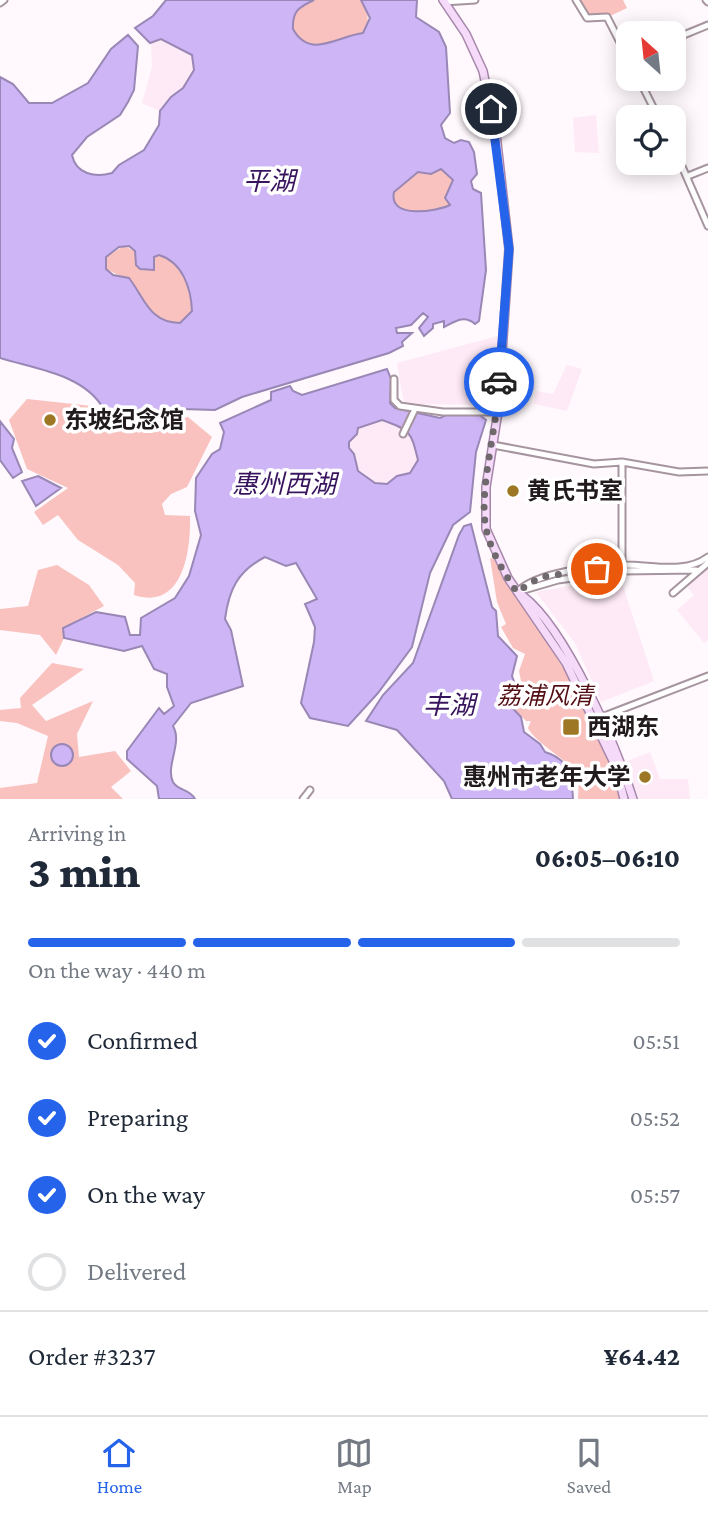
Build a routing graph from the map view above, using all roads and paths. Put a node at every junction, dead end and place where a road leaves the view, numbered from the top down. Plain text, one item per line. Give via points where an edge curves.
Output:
1 (475, 0) edge
2 (576, 0) edge
3 (443, 1) edge
4 (708, 26) edge
5 (686, 34) edge
6 (616, 35) edge
7 (708, 168) edge
8 (686, 172) edge
9 (688, 176) junction
10 (708, 226) edge
11 (394, 379) dead end
12 (415, 409) junction
13 (498, 412) junction
14 (403, 434) dead end
15 (493, 445) junction
16 (622, 462) junction
17 (708, 471) edge
18 (708, 557) edge
19 (708, 563) edge
20 (622, 565) junction
21 (698, 567) junction
22 (517, 592) junction
23 (673, 593) dead end
24 (708, 676) edge
25 (599, 718) junction
26 (310, 790) dead end
27 (303, 799) edge
28 (624, 799) edge
29 (633, 799) edge

1 - 3 street
2 - 6 street via 587,18 607,17
3 - 13 main road via 466,34 483,71 496,134 509,249
4 - 5 street
7 - 9 street
8 - 9 street
9 - 10 street
11 - 12 street via 394,400
12 - 13 street
12 - 14 street
13 - 15 main road
15 - 16 street via 594,464
15 - 22 main road via 486,529
16 - 17 street via 679,472
16 - 20 street
18 - 21 street
19 - 21 street
20 - 21 street
20 - 22 street via 540,577
21 - 22 street via 622,571 558,580
21 - 23 street
22 - 25 main road via 558,636
22 - 28 main road via 566,663 616,767
24 - 25 street
25 - 29 main road via 622,762
26 - 27 street

